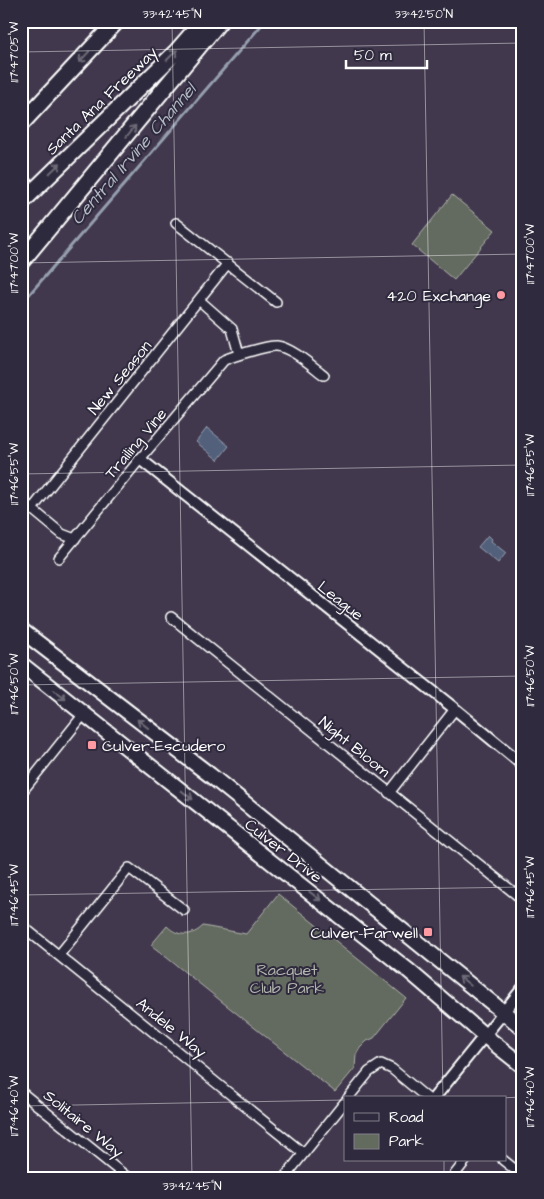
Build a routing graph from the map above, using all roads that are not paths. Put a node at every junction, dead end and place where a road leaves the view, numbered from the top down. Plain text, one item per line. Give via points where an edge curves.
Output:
1 (117, 21) edge
2 (203, 21) edge
3 (220, 21) edge
4 (21, 124) edge
5 (21, 203) edge
6 (176, 223) dead end
7 (21, 262) edge
8 (228, 263) junction
9 (199, 300) junction
10 (276, 302) dead end
11 (238, 354) junction
12 (324, 375) dead end
13 (140, 459) junction
14 (21, 500) edge
15 (32, 509) junction
16 (76, 539) junction
17 (60, 558) dead end
18 (170, 617) dead end
19 (21, 630) edge
20 (21, 664) edge
21 (455, 709) junction
22 (84, 714) junction
23 (523, 766) edge
24 (21, 793) edge
25 (390, 793) junction
26 (522, 898) edge
27 (184, 910) dead end
28 (21, 925) edge
29 (59, 955) junction
30 (523, 988) edge
31 (503, 1012) junction
32 (523, 1028) edge
33 (484, 1036) junction
34 (523, 1066) edge
35 (21, 1092) edge
36 (350, 1096) edge
37 (425, 1096) edge
38 (436, 1096) edge
39 (344, 1103) edge
40 (303, 1153) junction
41 (464, 1162) edge
42 (506, 1162) edge
43 (523, 1176) edge
44 (128, 1178) edge
45 (284, 1178) edge
46 (452, 1178) edge

1 -> 4 highway
5 -> 2 highway, Santa Ana Freeway via 177,51
7 -> 3 highway
6 - 8 street
8 - 9 street, New Season
8 - 10 street
9 - 11 street via 232,329
9 - 15 street, New Season
11 - 12 street, Trailing Vine via 277,346 292,352
11 - 13 street, Trailing Vine via 224,360
13 - 16 street, Trailing Vine
13 - 21 street, League
14 - 15 street
15 - 16 street via 62,534
16 - 17 street, Trailing Vine
18 - 25 street, Night Bloom
31 -> 19 main road, Culver Drive via 210,775
20 -> 22 main road, Culver Drive
21 - 23 street, League
21 - 25 street
22 - 24 street
22 -> 33 main road, Culver Drive via 409,971
25 - 26 street, Night Bloom
27 - 29 street via 129,868
28 - 29 street, Andele Way
29 - 40 street, Andele Way
30 - 31 street
31 - 32 main road, Culver Drive
31 - 33 street
33 - 34 main road, Culver Drive
33 - 38 street
35 - 44 street, Solitaire Way
36 - 37 street via 381,1064
39 - 40 street
40 - 45 street
41 - 46 street
42 - 43 street

